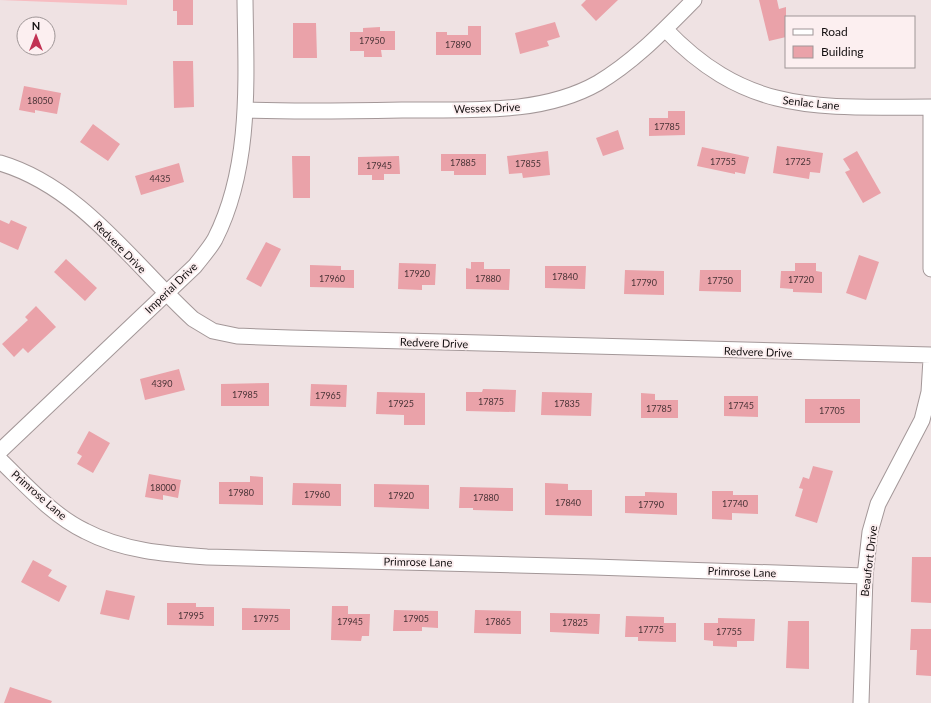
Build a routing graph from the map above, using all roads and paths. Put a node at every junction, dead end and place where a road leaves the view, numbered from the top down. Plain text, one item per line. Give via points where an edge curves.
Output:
1 (245, 0) edge
2 (694, 0) edge
3 (665, 29) junction
4 (931, 107) edge
5 (245, 110) junction
6 (0, 163) edge
7 (931, 269) edge
8 (166, 294) junction
9 (931, 355) edge
10 (931, 359) edge
11 (0, 451) edge
12 (0, 460) edge
13 (865, 576) junction
14 (861, 703) edge

1 - 5 street, Imperial Drive
2 - 3 street, Wessex Drive
3 - 4 street, Senlac Lane via 683,48 711,70 747,90 778,100 824,106
3 - 5 street, Wessex Drive via 632,60 597,83 561,99 524,106 467,109
4 - 7 street
5 - 8 street, Imperial Drive via 235,179 226,213 214,240 195,266
6 - 8 street, Redvere Drive via 49,184 77,205
8 - 9 street, Redvere Drive via 193,319 213,331 237,336
8 - 11 street, Imperial Drive
10 - 13 street, Beaufort Drive via 929,392 922,420 878,504 870,532
12 - 13 street, Primrose Lane via 53,510 84,531 118,545 159,554
13 - 14 street, Beaufort Drive

